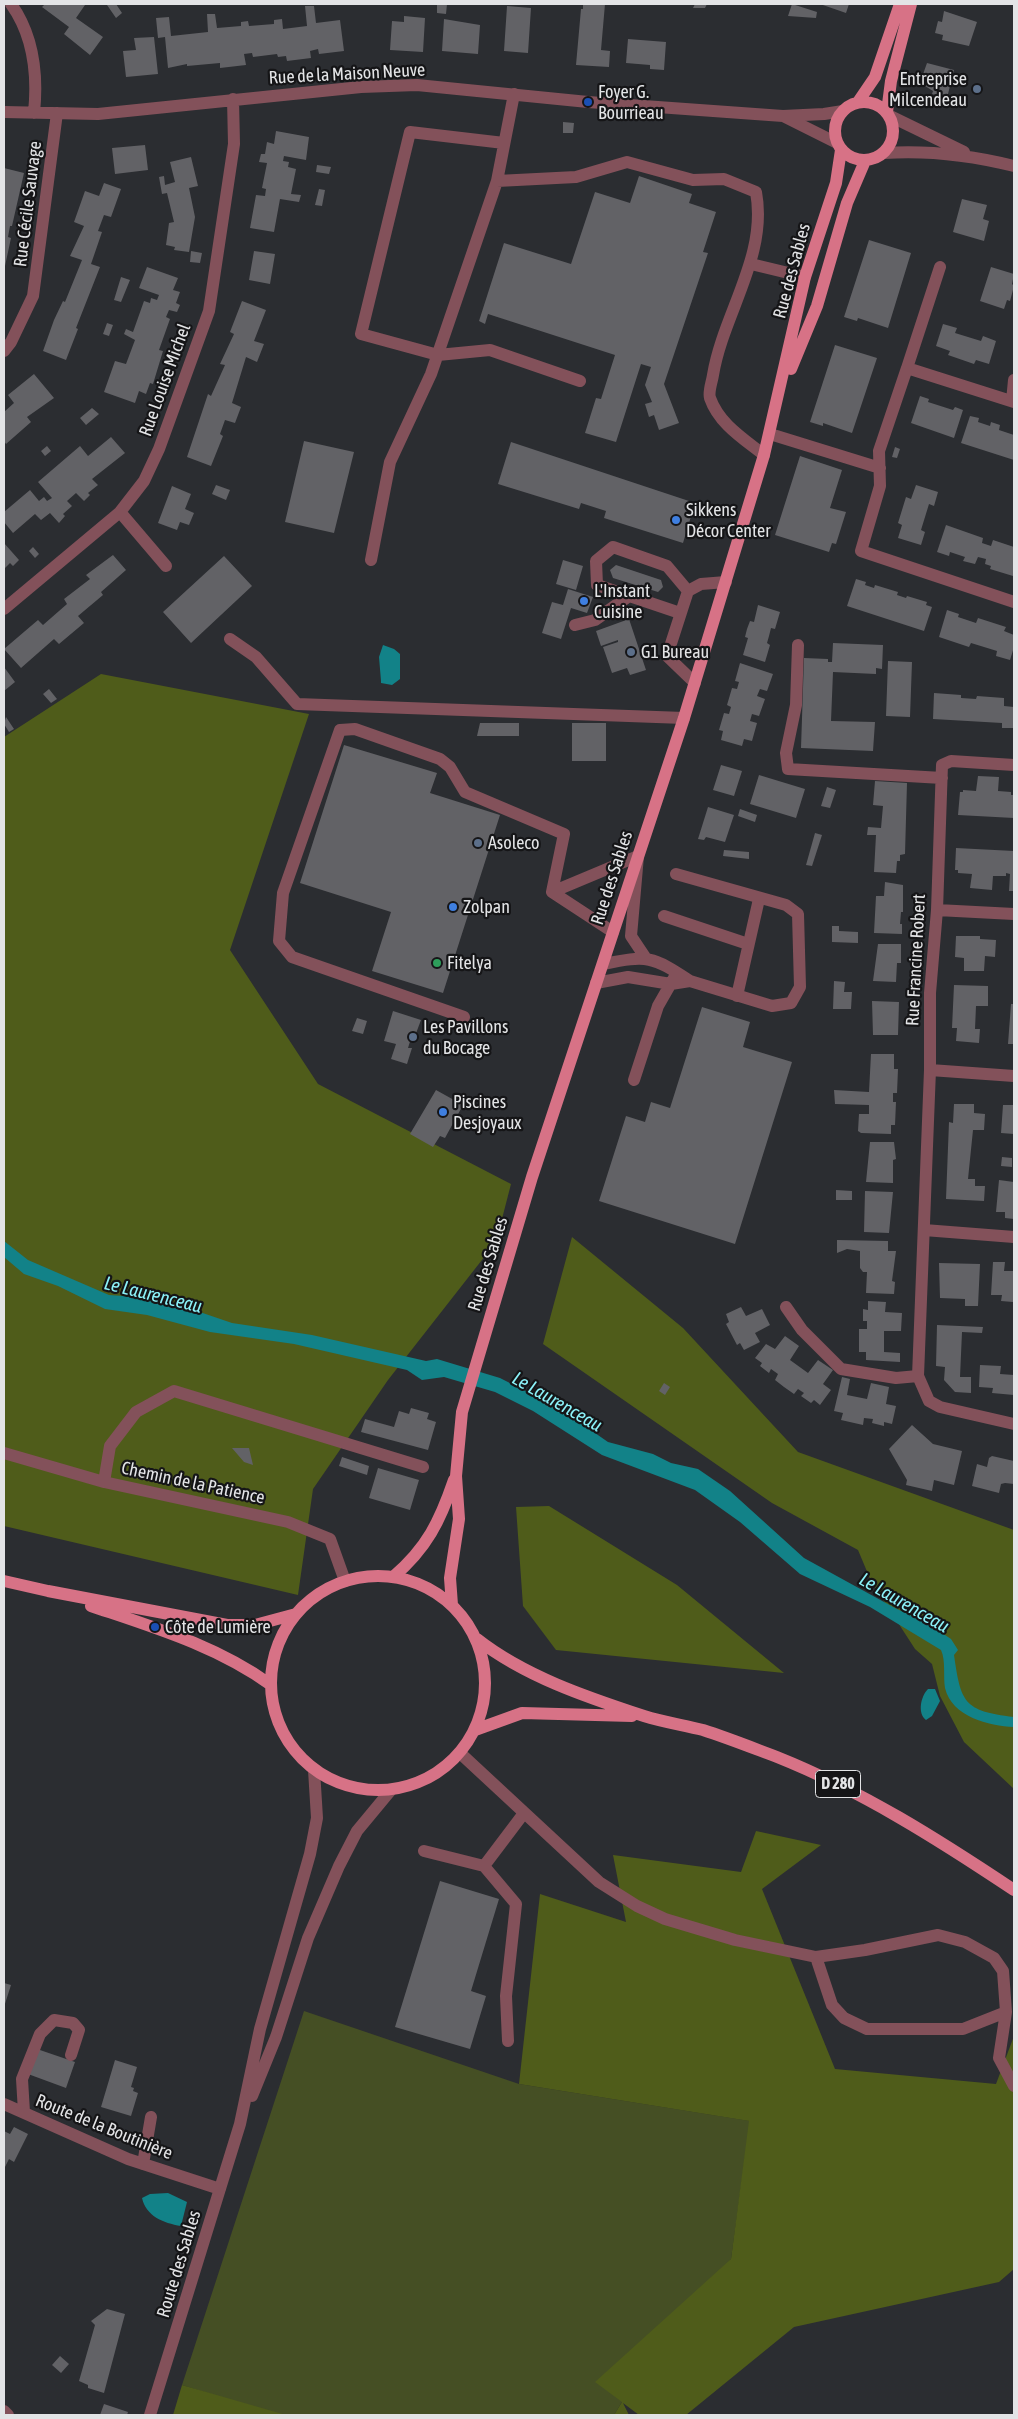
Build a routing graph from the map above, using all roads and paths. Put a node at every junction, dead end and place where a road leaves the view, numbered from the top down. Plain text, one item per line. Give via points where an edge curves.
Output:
1 (11, 4) edge
2 (900, 4) edge
3 (911, 4) edge
4 (514, 94) junction
5 (233, 99) junction
6 (858, 102) junction
7 (843, 111) junction
8 (4, 112) edge
9 (34, 112) junction
10 (57, 114) junction
11 (888, 114) junction
12 (783, 116) junction
13 (504, 144) junction
14 (839, 146) junction
15 (884, 154) junction
16 (974, 156) junction
17 (865, 161) junction
18 (1014, 166) edge
19 (497, 180) junction
20 (751, 264) junction
21 (940, 267) dead end
22 (806, 277) junction
23 (4, 351) edge
24 (438, 355) junction
25 (907, 368) junction
26 (1014, 380) edge
27 (580, 381) dead end
28 (778, 401) junction
29 (1013, 401) edge
30 (770, 434) junction
31 (764, 456) junction
32 (880, 468) junction
33 (120, 512) junction
34 (371, 560) dead end
35 (166, 566) dead end
36 (726, 582) junction
37 (688, 591) junction
38 (629, 596) junction
39 (1014, 602) edge
40 (4, 609) edge
41 (680, 613) junction
42 (575, 625) dead end
43 (230, 639) dead end
44 (798, 646) dead end
45 (695, 683) junction
46 (684, 718) junction
47 (1014, 765) edge
48 (942, 778) junction
49 (638, 856) junction
50 (676, 874) dead end
51 (552, 892) junction
52 (759, 899) junction
53 (937, 910) junction
54 (1014, 914) edge
55 (664, 916) dead end
56 (613, 932) junction
57 (748, 944) junction
58 (645, 957) junction
59 (603, 964) junction
60 (677, 972) junction
61 (690, 981) junction
62 (596, 983) junction
63 (671, 984) junction
64 (737, 996) junction
65 (464, 1017) dead end
66 (930, 1070) junction
67 (1014, 1076) edge
68 (634, 1080) dead end
69 (924, 1230) junction
70 (1014, 1237) edge
71 (786, 1307) dead end
72 (918, 1376) junction
73 (1014, 1424) edge
74 (4, 1453) edge
75 (423, 1467) dead end
76 (456, 1476) junction
77 (104, 1482) junction
78 (393, 1576) junction
79 (4, 1580) edge
80 (345, 1581) junction
81 (48, 1591) junction
82 (452, 1605) junction
83 (296, 1614) junction
84 (477, 1639) junction
85 (271, 1685) junction
86 (645, 1716) junction
87 (475, 1730) junction
88 (460, 1754) junction
89 (314, 1770) junction
90 (391, 1790) junction
91 (524, 1813) junction
92 (424, 1851) dead end
93 (484, 1866) junction
94 (1014, 1890) edge
95 (816, 1957) junction
96 (1006, 2012) junction
97 (508, 2041) dead end
98 (71, 2055) dead end
99 (1014, 2086) edge
100 (5, 2107) edge
101 (24, 2112) junction
102 (151, 2117) dead end
103 (240, 2124) junction
104 (143, 2164) junction
105 (220, 2189) junction
106 (4, 2412) edge
107 (8, 2415) edge
108 (150, 2415) edge

1 - 9 street via 23,20 35,62
2 - 6 main road via 875,77
3 - 11 main road via 891,81
4 - 5 street, Rue de la Maison Neuve via 417,85
4 - 12 street, Rue de la Maison Neuve
4 - 13 street
5 - 10 street, Rue de la Maison Neuve via 98,114
5 - 33 street, Rue Louise Michel via 234,144 209,312 158,449 144,480
6 - 7 main road
6 - 11 main road via 874,103
7 - 12 street, Rue de la Maison Neuve
7 - 14 main road via 835,126
8 - 9 street, Rue de la Maison Neuve
9 - 10 street, Rue de la Maison Neuve
10 - 23 street, Rue Cécile Sauvage via 33,296
11 - 15 main road via 893,136
11 - 16 street
12 - 14 street, Rue de la Maison Neuve
13 - 19 street
13 - 24 street via 410,132 361,334
14 - 17 main road via 856,160
14 - 22 main road, Rue des Sables via 836,183
15 - 16 street via 916,151
15 - 17 main road
16 - 18 street
17 - 28 main road, Rue des Sables via 847,203 817,306
19 - 20 street via 576,177 627,162 693,180 724,179 756,192 759,208
19 - 24 street
20 - 22 street
20 - 31 street via 717,352 709,396 724,424
21 - 25 street
22 - 28 main road, Rue des Sables
24 - 27 street via 490,350
24 - 34 street via 390,462
25 - 29 street
25 - 32 street via 879,450
26 - 29 street
28 - 30 main road, Rue des Sables
30 - 31 main road, Rue des Sables
30 - 32 street
31 - 36 main road, Rue des Sables
32 - 39 street via 880,486 861,551
33 - 35 street
33 - 40 street, Rue Louise Michel
36 - 37 street via 701,584
36 - 45 main road, Rue des Sables
37 - 38 street via 667,566 614,547 596,561 597,584
37 - 41 street
38 - 41 street
38 - 42 street via 595,620
41 - 45 street via 667,656
43 - 46 street via 256,657 297,704
44 - 48 street via 796,705 786,753 788,769
45 - 46 main road, Rue des Sables
46 - 49 main road, Rue des Sables
47 - 48 street via 951,761 942,765
48 - 53 street, Rue Francine Robert
49 - 51 street
49 - 56 main road, Rue des Sables
49 - 58 street via 631,936
50 - 52 street
51 - 56 street
51 - 65 street via 564,834 466,792 450,767 440,759 355,729 340,730 283,893 279,941 292,957
52 - 57 street
52 - 64 street via 786,905 798,914 800,988 791,1002 772,1006
53 - 54 street
53 - 66 street, Rue Francine Robert via 930,992
55 - 57 street
56 - 59 main road, Rue des Sables
57 - 64 street
58 - 59 street
58 - 60 street
59 - 62 main road, Rue des Sables
60 - 61 street
60 - 63 street
61 - 63 street
61 - 64 street
62 - 63 street via 628,977
62 - 76 main road, Rue des Sables via 532,1177 469,1386 462,1412
63 - 68 street via 658,1006
66 - 67 street
66 - 69 street, Rue Francine Robert
69 - 70 street
69 - 72 street, Rue Francine Robert
71 - 72 street via 802,1330 842,1369 896,1378
72 - 73 street via 929,1401 940,1407
74 - 77 street, Chemin de la Patience
75 - 77 street via 174,1391 136,1412 110,1446
76 - 78 main road via 443,1514 429,1540 412,1561
76 - 82 main road via 459,1519 451,1561
77 - 80 street, Chemin de la Patience via 288,1522 321,1535 330,1539
78 - 80 main road
78 - 82 main road via 425,1586
79 - 81 main road
80 - 83 main road via 319,1594
81 - 83 main road via 227,1625 255,1625
81 - 85 main road via 220,1653
82 - 84 main road
83 - 85 main road via 282,1635 273,1659
84 - 86 main road, D 280 via 530,1674
84 - 87 main road via 484,1661 486,1694
85 - 89 main road via 276,1717 291,1747
86 - 87 main road, D 280 via 522,1713
86 - 94 main road, D 280 via 702,1730 778,1757 828,1780 889,1812
87 - 88 main road
88 - 90 main road via 425,1780
88 - 91 street
89 - 90 main road via 338,1783 364,1790
89 - 103 street via 317,1818 310,1854 260,2029
90 - 103 street via 357,1831 339,1866 308,1938 276,2037
91 - 93 street
91 - 95 street via 599,1882 637,1906 665,1919 735,1940
92 - 93 street
93 - 97 street via 516,1904 506,1996
95 - 96 street via 832,2005 844,2018 867,2030 963,2029
95 - 96 street via 938,1935 965,1942 994,1958 1004,1971
96 - 99 street via 999,2058
98 - 101 street via 79,2030 73,2023 54,2020 40,2034 22,2079
100 - 101 street, Route de la Boutinière
101 - 104 street, Route de la Boutinière
102 - 104 street
103 - 105 street, Route des Sables
104 - 105 street, Route de la Boutinière
105 - 108 street, Route des Sables
106 - 107 street

